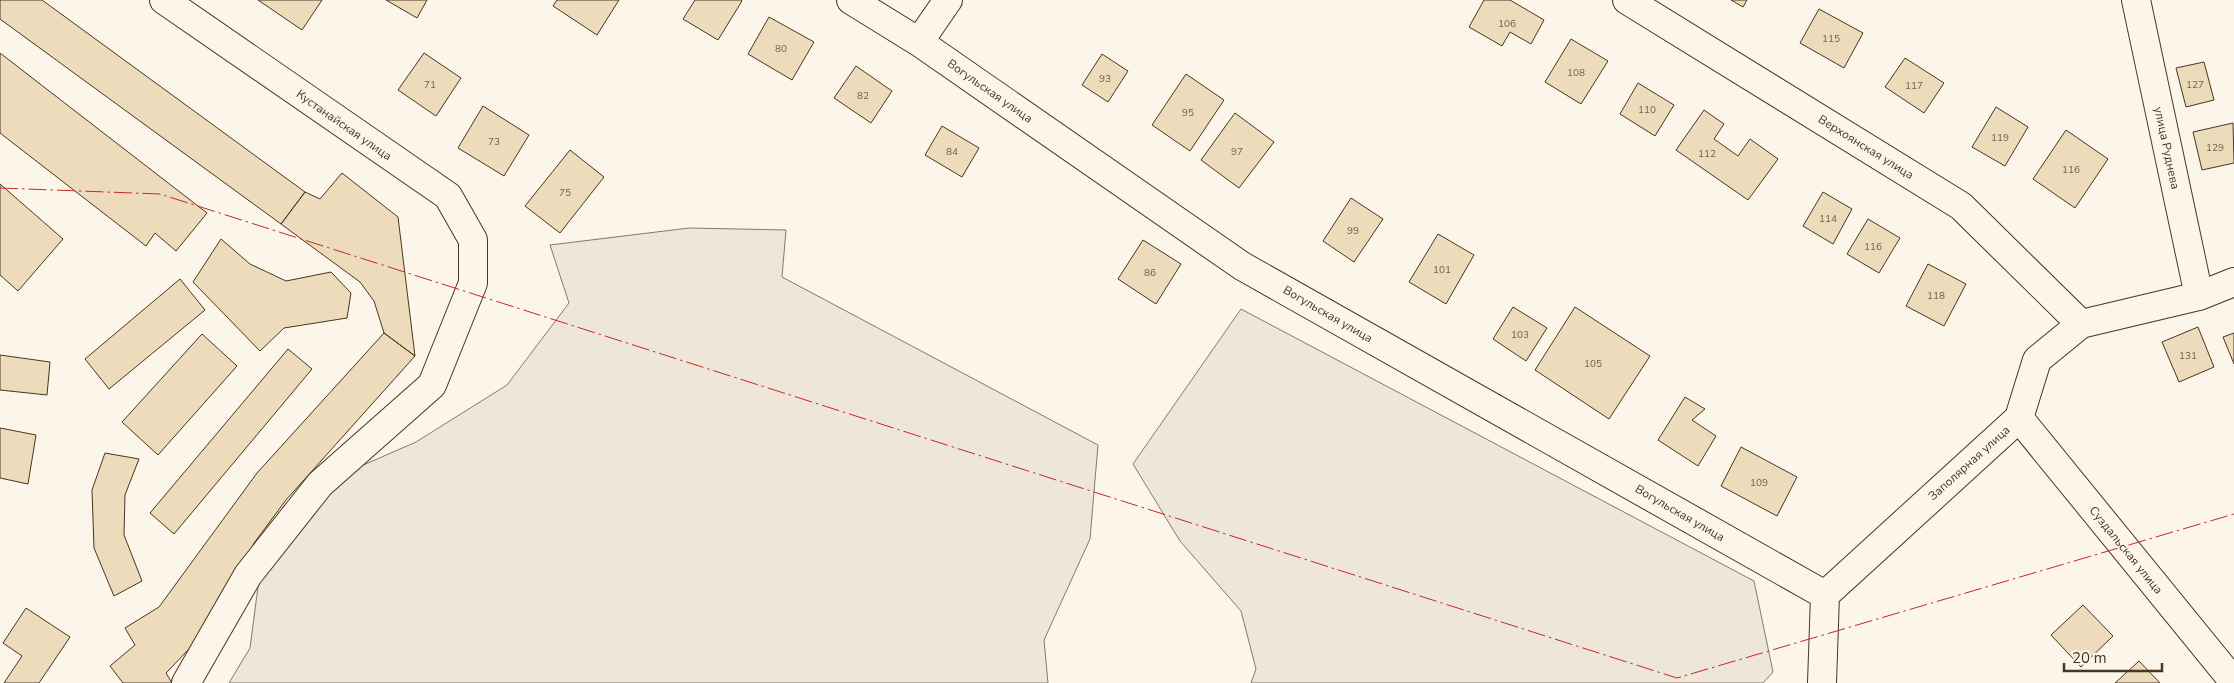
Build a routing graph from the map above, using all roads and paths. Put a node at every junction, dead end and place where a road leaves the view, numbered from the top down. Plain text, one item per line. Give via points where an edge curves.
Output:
1 (164, 0) edge
2 (851, 0) edge
3 (948, 0) edge
4 (1626, 0) edge
5 (2136, 0) edge
6 (919, 42) junction
7 (2234, 282) edge
8 (2199, 296) junction
9 (2081, 324) junction
10 (2018, 418) junction
11 (1825, 595) junction
12 (2234, 682) edge
13 (186, 683) edge
14 (1822, 683) edge

1 - 13 street, Кустанайская улица via 448,196 473,240 473,283 432,384 320,484 248,575
2 - 6 street, Вогульская улица
3 - 6 street
4 - 9 street, Верхоянская улица via 1961,206
5 - 8 street, улица Руднева
6 - 11 street, Вогульская улица via 1242,266
7 - 8 street, Заполярная улица
8 - 9 street, Заполярная улица
9 - 10 street, Заполярная улица via 2037,360
10 - 11 street, Заполярная улица
10 - 12 street, Суздальская улица
11 - 14 street

